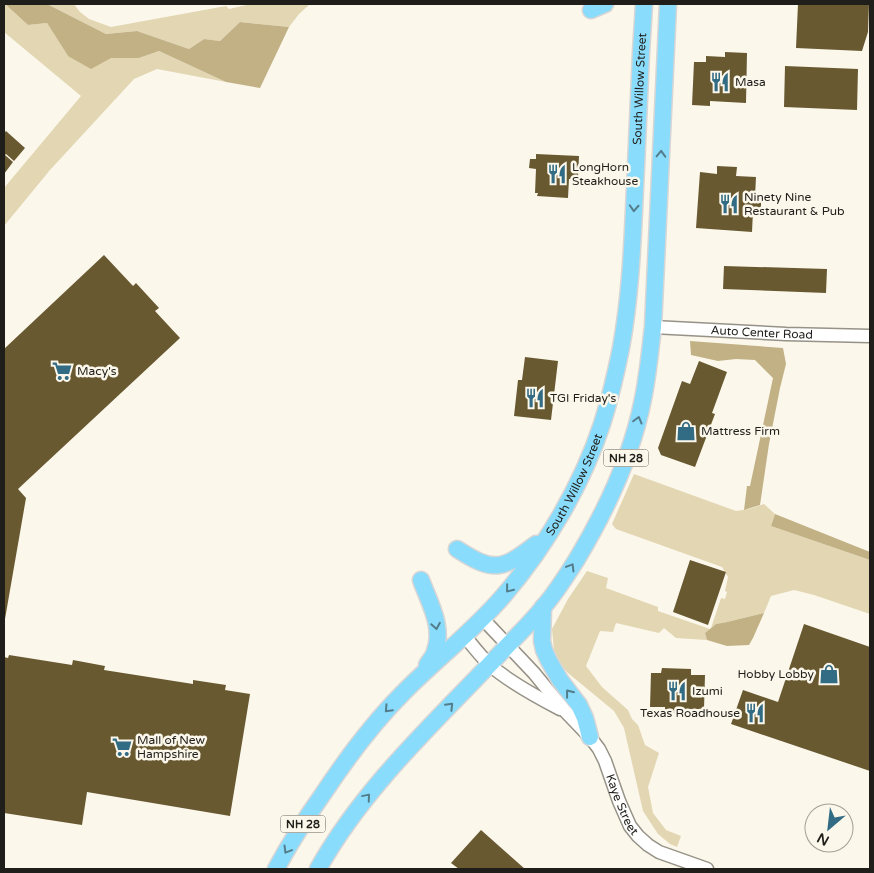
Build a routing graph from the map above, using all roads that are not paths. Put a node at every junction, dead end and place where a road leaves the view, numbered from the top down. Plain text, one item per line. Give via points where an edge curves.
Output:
1 (644, 4) edge
2 (668, 4) edge
3 (652, 327) junction
4 (870, 336) edge
5 (548, 535) junction
6 (457, 549) dead end
7 (421, 580) dead end
8 (543, 607) junction
9 (482, 618) junction
10 (464, 635) junction
11 (508, 646) junction
12 (490, 665) junction
13 (422, 674) junction
14 (564, 711) junction
15 (590, 737) junction
16 (276, 869) edge
17 (318, 869) edge
18 (707, 869) edge

1 -> 5 main road, South Willow Street / NH 28 via 629,292 621,347 593,448
3 -> 2 main road, South Willow Street / NH 28
3 - 4 street, Auto Center Road
8 -> 3 main road, South Willow Street / NH 28 via 586,543 615,488 643,399
5 - 6 main road via 517,558 500,565 482,564
5 -> 9 main road, South Willow Street / NH 28 via 503,597
7 -> 13 main road via 436,621 438,639 435,652
8 - 11 main road, South Willow Street / NH 28
15 -> 8 main road via 586,718 544,650
9 - 10 main road, South Willow Street / NH 28
9 - 11 street, Kaye Street
10 - 12 street, Kaye Street
10 - 13 main road, South Willow Street / NH 28
11 - 12 main road, South Willow Street / NH 28
11 - 14 street, Kaye Street
12 - 14 street, Kaye Street
17 -> 12 main road, South Willow Street / NH 28 via 356,811
13 -> 16 main road, South Willow Street / NH 28 via 374,724 347,759 304,821
14 - 15 street, Kaye Street
15 - 18 street, Kaye Street via 599,749 630,826 638,836 659,852

